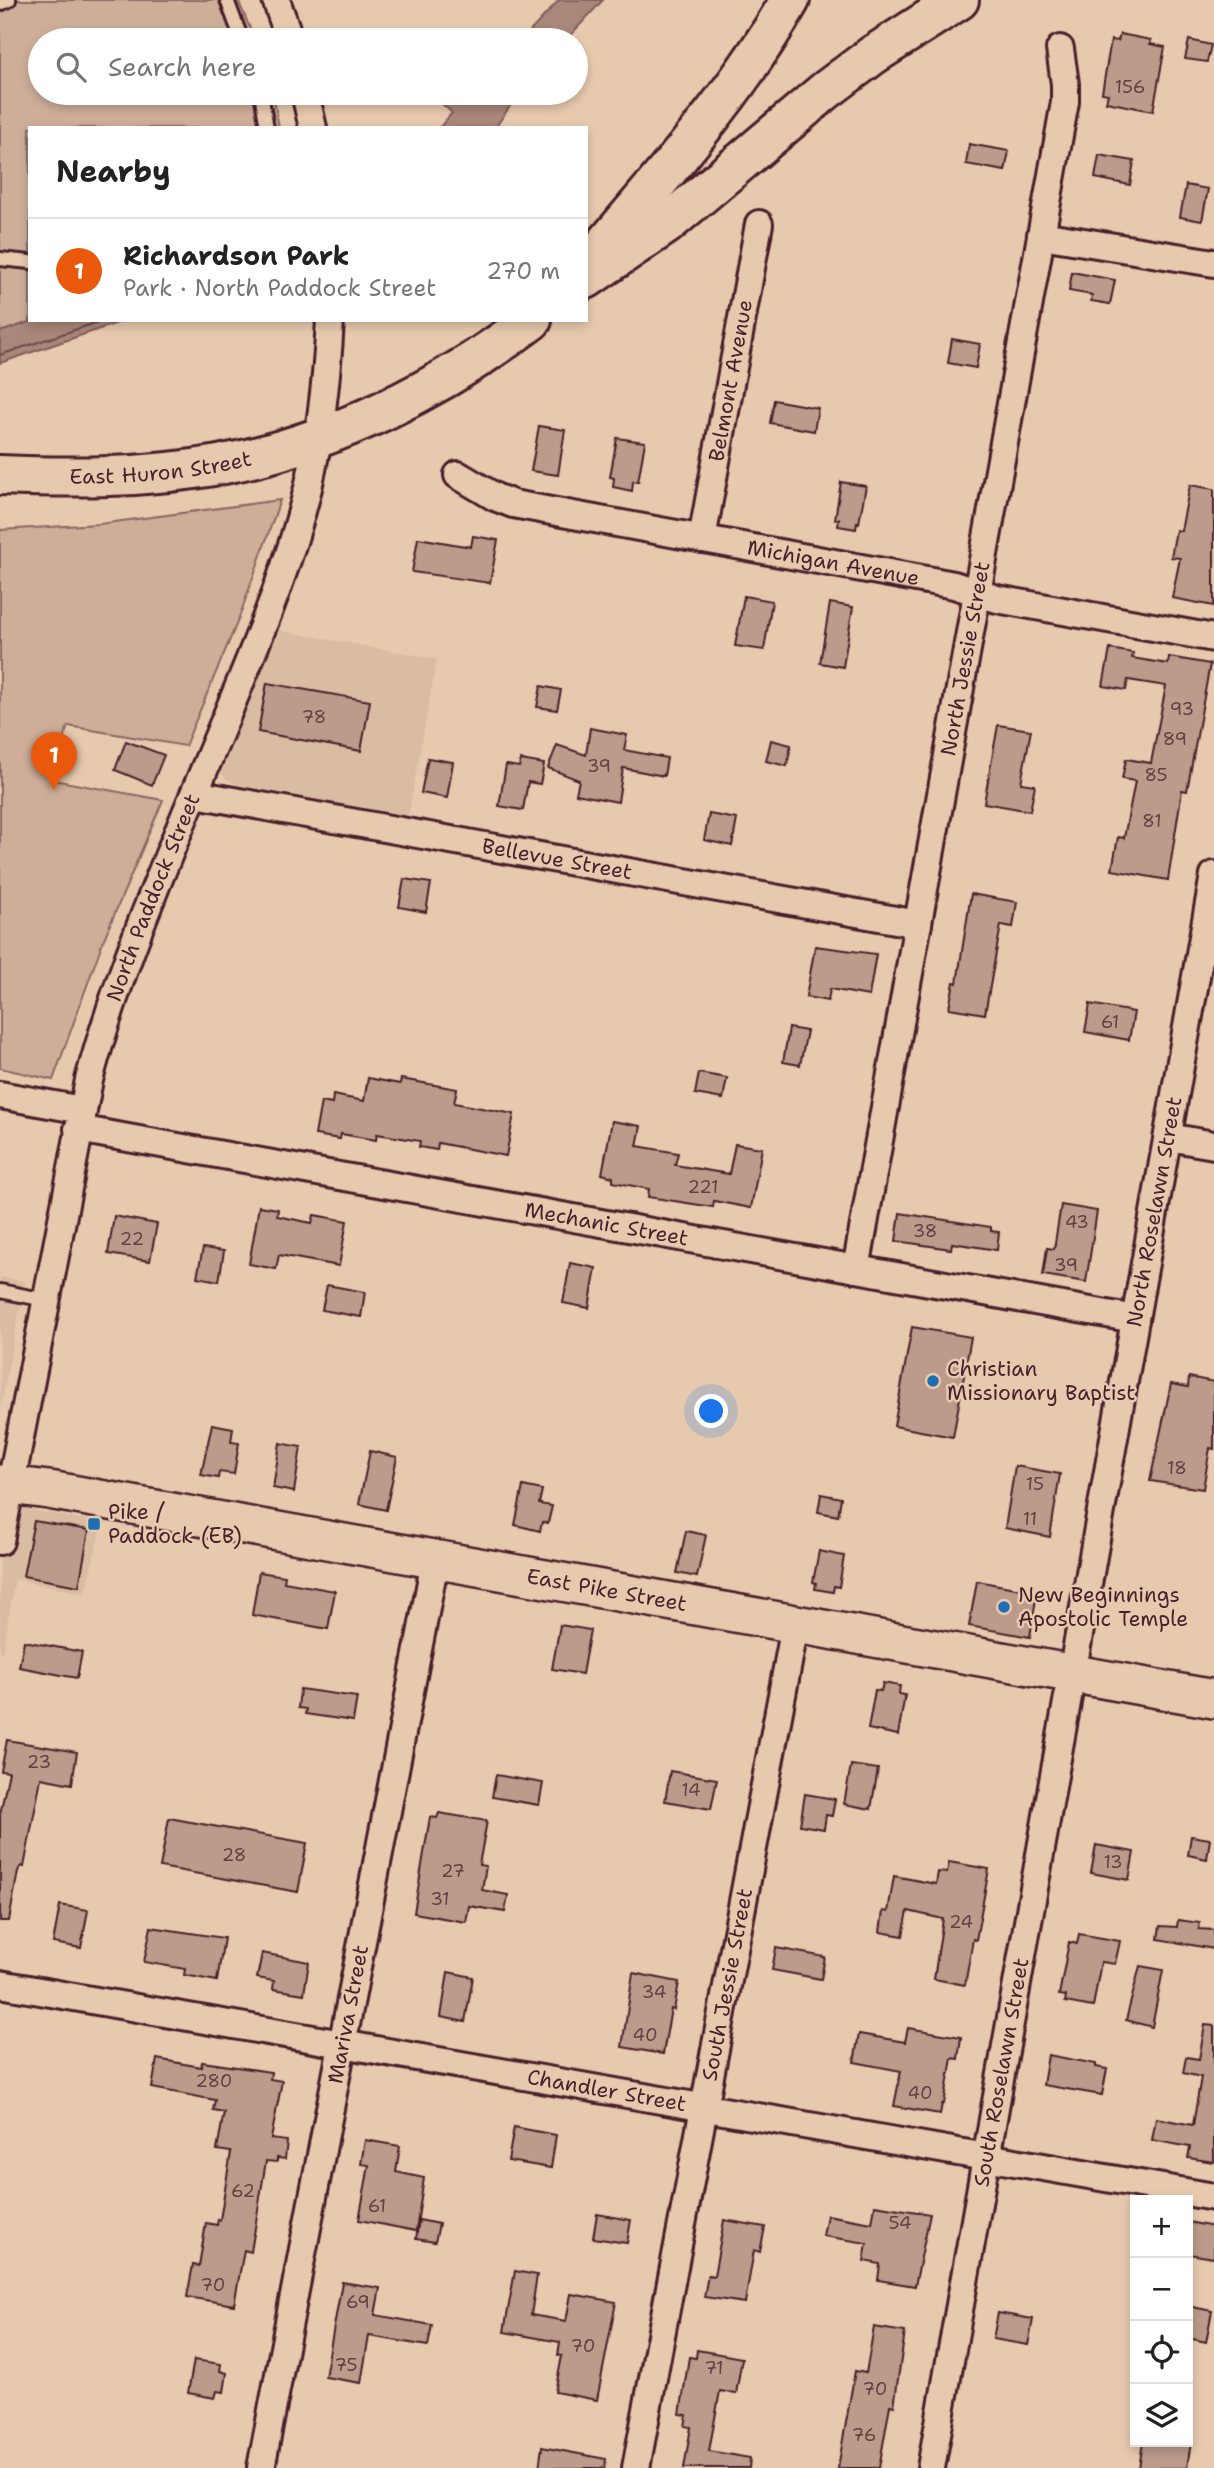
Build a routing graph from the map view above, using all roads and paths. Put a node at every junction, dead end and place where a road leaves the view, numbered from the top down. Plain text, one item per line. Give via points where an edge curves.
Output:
1 (9, 0) edge
2 (227, 0) edge
3 (276, 0) edge
4 (790, 0) edge
5 (959, 0) edge
6 (0, 4) edge
7 (238, 28) edge
8 (286, 28) edge
9 (1060, 49) dead end
10 (263, 105) edge
11 (308, 105) edge
12 (267, 126) edge
13 (313, 126) edge
14 (759, 224) dead end
15 (1041, 236) junction
16 (0, 259) edge
17 (28, 262) edge
18 (1214, 263) edge
19 (588, 265) edge
20 (588, 278) edge
21 (330, 322) edge
22 (529, 322) edge
23 (319, 437) junction
24 (0, 475) edge
25 (458, 475) dead end
26 (702, 539) junction
27 (978, 593) junction
28 (1214, 638) edge
29 (195, 794) junction
30 (1214, 875) edge
31 (918, 924) junction
32 (0, 1095) edge
33 (80, 1119) junction
34 (1168, 1137) junction
35 (1214, 1145) edge
36 (856, 1269) junction
37 (0, 1291) edge
38 (46, 1300) junction
39 (1135, 1319) junction
40 (5, 1485) edge
41 (0, 1541) edge
42 (435, 1561) junction
43 (795, 1626) junction
44 (1072, 1674) junction
45 (1214, 1699) edge
46 (0, 1984) edge
47 (342, 2045) junction
48 (704, 2107) junction
49 (987, 2157) junction
50 (1214, 2197) edge
51 (266, 2467) edge
52 (636, 2468) edge
53 (931, 2468) edge

1 - 6 lane
2 - 7 lane
3 - 8 street
4 - 19 highway via 712,118
5 - 20 highway via 873,55 667,224
9 - 15 street, North Jessie Street via 1065,102
10 - 12 lane
11 - 13 street
14 - 26 street, Belmont Avenue
15 - 18 street
15 - 27 street, North Jessie Street
16 - 17 lane
21 - 23 street, North Paddock Street
22 - 23 highway, East Huron Street via 420,392
23 - 24 highway, East Huron Street via 234,462 176,471
23 - 29 street, North Paddock Street via 278,587
25 - 26 street, Michigan Avenue via 513,504
26 - 27 street, Michigan Avenue
27 - 28 street, Michigan Avenue
27 - 31 street, North Jessie Street
29 - 31 street, Bellevue Street
29 - 33 street, North Paddock Street via 124,965
30 - 34 street, North Roselawn Street
31 - 36 street, North Jessie Street
32 - 33 street, Mechanic Street
33 - 36 street, Mechanic Street
33 - 38 street, North Paddock Street
34 - 35 street
34 - 39 street, North Roselawn Street
36 - 39 street, Mechanic Street
37 - 38 lane
38 - 40 street, North Paddock Street
39 - 44 street, North Roselawn Street
40 - 41 street, North Paddock Street
40 - 42 street, East Pike Street
42 - 43 street, East Pike Street
42 - 47 street, Mariva Street
43 - 44 street, East Pike Street
43 - 48 street, South Jessie Street
44 - 45 street, East Pike Street
44 - 49 street, South Roselawn Street
46 - 47 street, Chandler Street
47 - 48 street, Chandler Street
47 - 51 street, Mariva Street
48 - 49 street, Chandler Street
48 - 52 street, South Jessie Street
49 - 50 street, Chandler Street
49 - 53 street, South Roselawn Street

